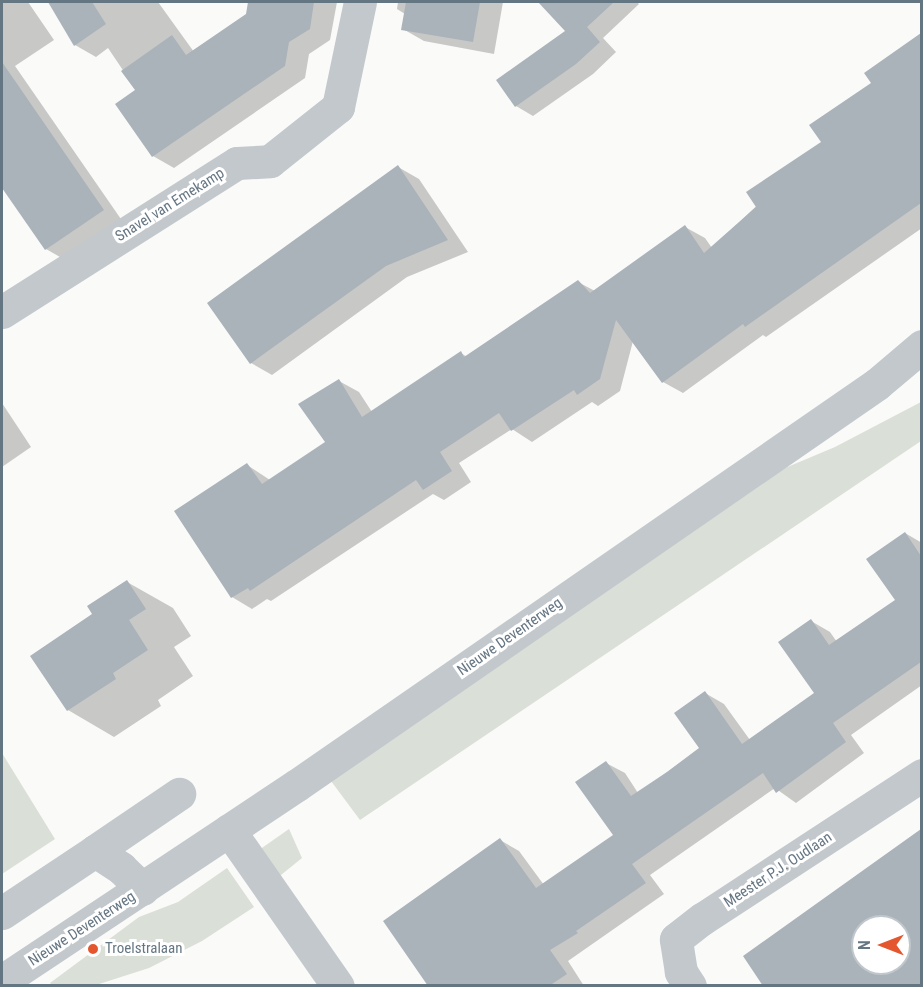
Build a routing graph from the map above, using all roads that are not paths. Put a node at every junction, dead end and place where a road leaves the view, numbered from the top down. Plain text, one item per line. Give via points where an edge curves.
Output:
1 (360, 2) edge
2 (2, 312) edge
3 (921, 346) edge
4 (921, 364) edge
5 (877, 384) junction
6 (921, 775) edge
7 (179, 794) dead end
8 (229, 830) junction
9 (95, 851) junction
10 (143, 889) junction
11 (2, 913) edge
12 (18, 978) edge
13 (338, 986) edge
14 (690, 986) edge

1 - 2 street, Snavel van Emekamp via 338,107 270,162 237,163
3 - 5 street, Nieuwe Deventerweg
4 - 5 street, Nieuwe Deventerweg
5 - 8 street, Nieuwe Deventerweg
6 - 14 street, Meester P.J. Oudlaan via 676,939 681,972
7 - 9 street
8 - 10 street, Nieuwe Deventerweg
8 - 13 street
9 - 10 street, Nieuwe Deventerweg
9 - 11 street
10 - 12 street, Nieuwe Deventerweg

